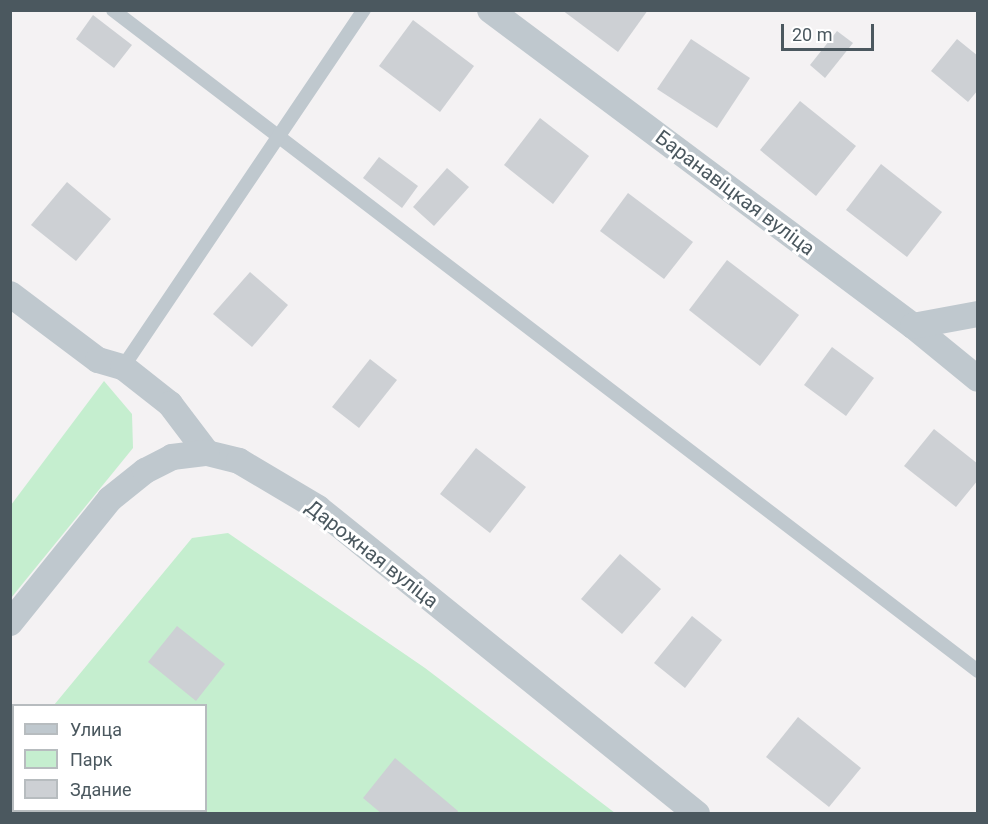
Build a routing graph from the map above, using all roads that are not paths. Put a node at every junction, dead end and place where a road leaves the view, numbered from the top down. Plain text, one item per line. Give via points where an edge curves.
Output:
1 (113, 10) edge
2 (364, 10) edge
3 (490, 10) edge
4 (280, 135) junction
5 (10, 294) edge
6 (978, 314) edge
7 (913, 326) junction
8 (123, 367) junction
9 (978, 379) edge
10 (207, 453) junction
11 (10, 623) edge
12 (978, 671) edge
13 (697, 813) edge

1 - 4 lane
2 - 4 lane
3 - 7 street, Баранавіцкая вуліца
4 - 8 lane
4 - 12 lane
5 - 8 street via 98,360
6 - 7 street
7 - 9 street, Баранавіцкая вуліца
8 - 10 street via 170,404
10 - 11 street via 172,457 145,471 110,499
10 - 13 street, Дарожная вуліца via 239,461 318,508

